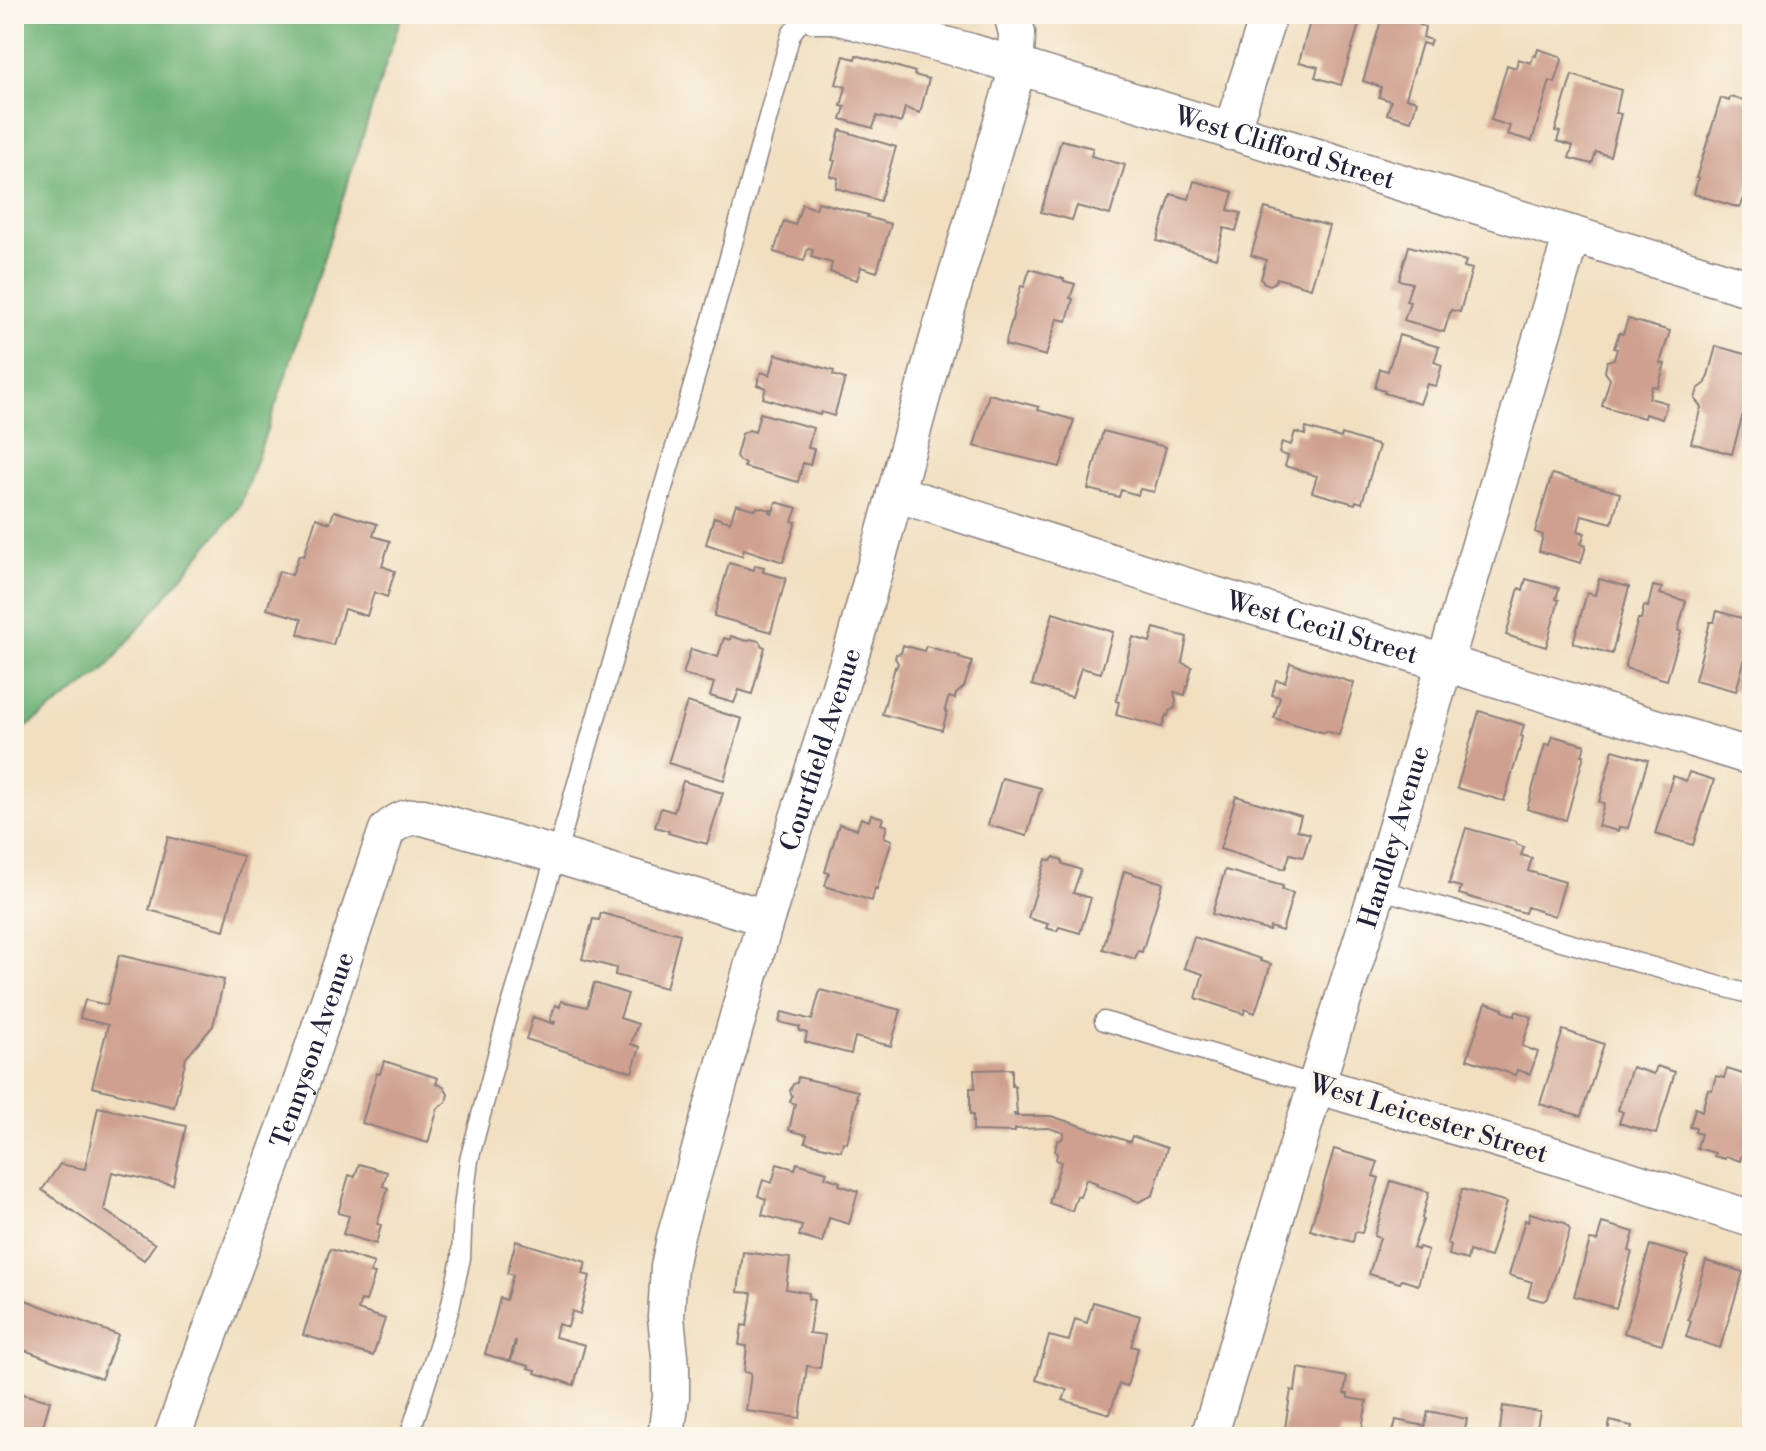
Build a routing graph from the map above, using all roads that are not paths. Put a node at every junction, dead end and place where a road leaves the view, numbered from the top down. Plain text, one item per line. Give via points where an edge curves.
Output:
1 (1012, 14) edge
2 (1269, 14) edge
3 (816, 15) edge
4 (1017, 66) junction
5 (1231, 132) junction
6 (1572, 234) junction
7 (1752, 289) edge
8 (895, 493) junction
9 (1445, 663) junction
10 (1752, 757) edge
11 (556, 855) junction
12 (1378, 889) junction
13 (766, 918) junction
14 (1752, 995) edge
15 (1104, 1021) dead end
16 (1316, 1085) junction
17 (1752, 1219) edge
18 (172, 1437) edge
19 (409, 1437) edge
20 (666, 1437) edge
21 (1209, 1437) edge

1 - 4 street, Courtfield Avenue
2 - 5 street
3 - 4 street, West Clifford Street
3 - 11 lane via 801,21 791,34
4 - 5 street, West Clifford Street
4 - 8 street, Courtfield Avenue
5 - 6 street, West Clifford Street
6 - 7 street, West Clifford Street
6 - 9 street, Handley Avenue
8 - 9 street, West Cecil Street
8 - 13 street, Courtfield Avenue via 856,637
9 - 10 street, West Cecil Street
9 - 12 street, Handley Avenue
11 - 13 street
11 - 18 street, Tennyson Avenue via 423,817 400,820 387,830
11 - 19 lane via 469,1160 461,1258
12 - 14 lane
12 - 16 street, Handley Avenue
13 - 20 street, Courtfield Avenue via 669,1267 671,1397
15 - 16 lane, West Leicester Street
16 - 17 street, West Leicester Street
16 - 21 street, Handley Avenue

